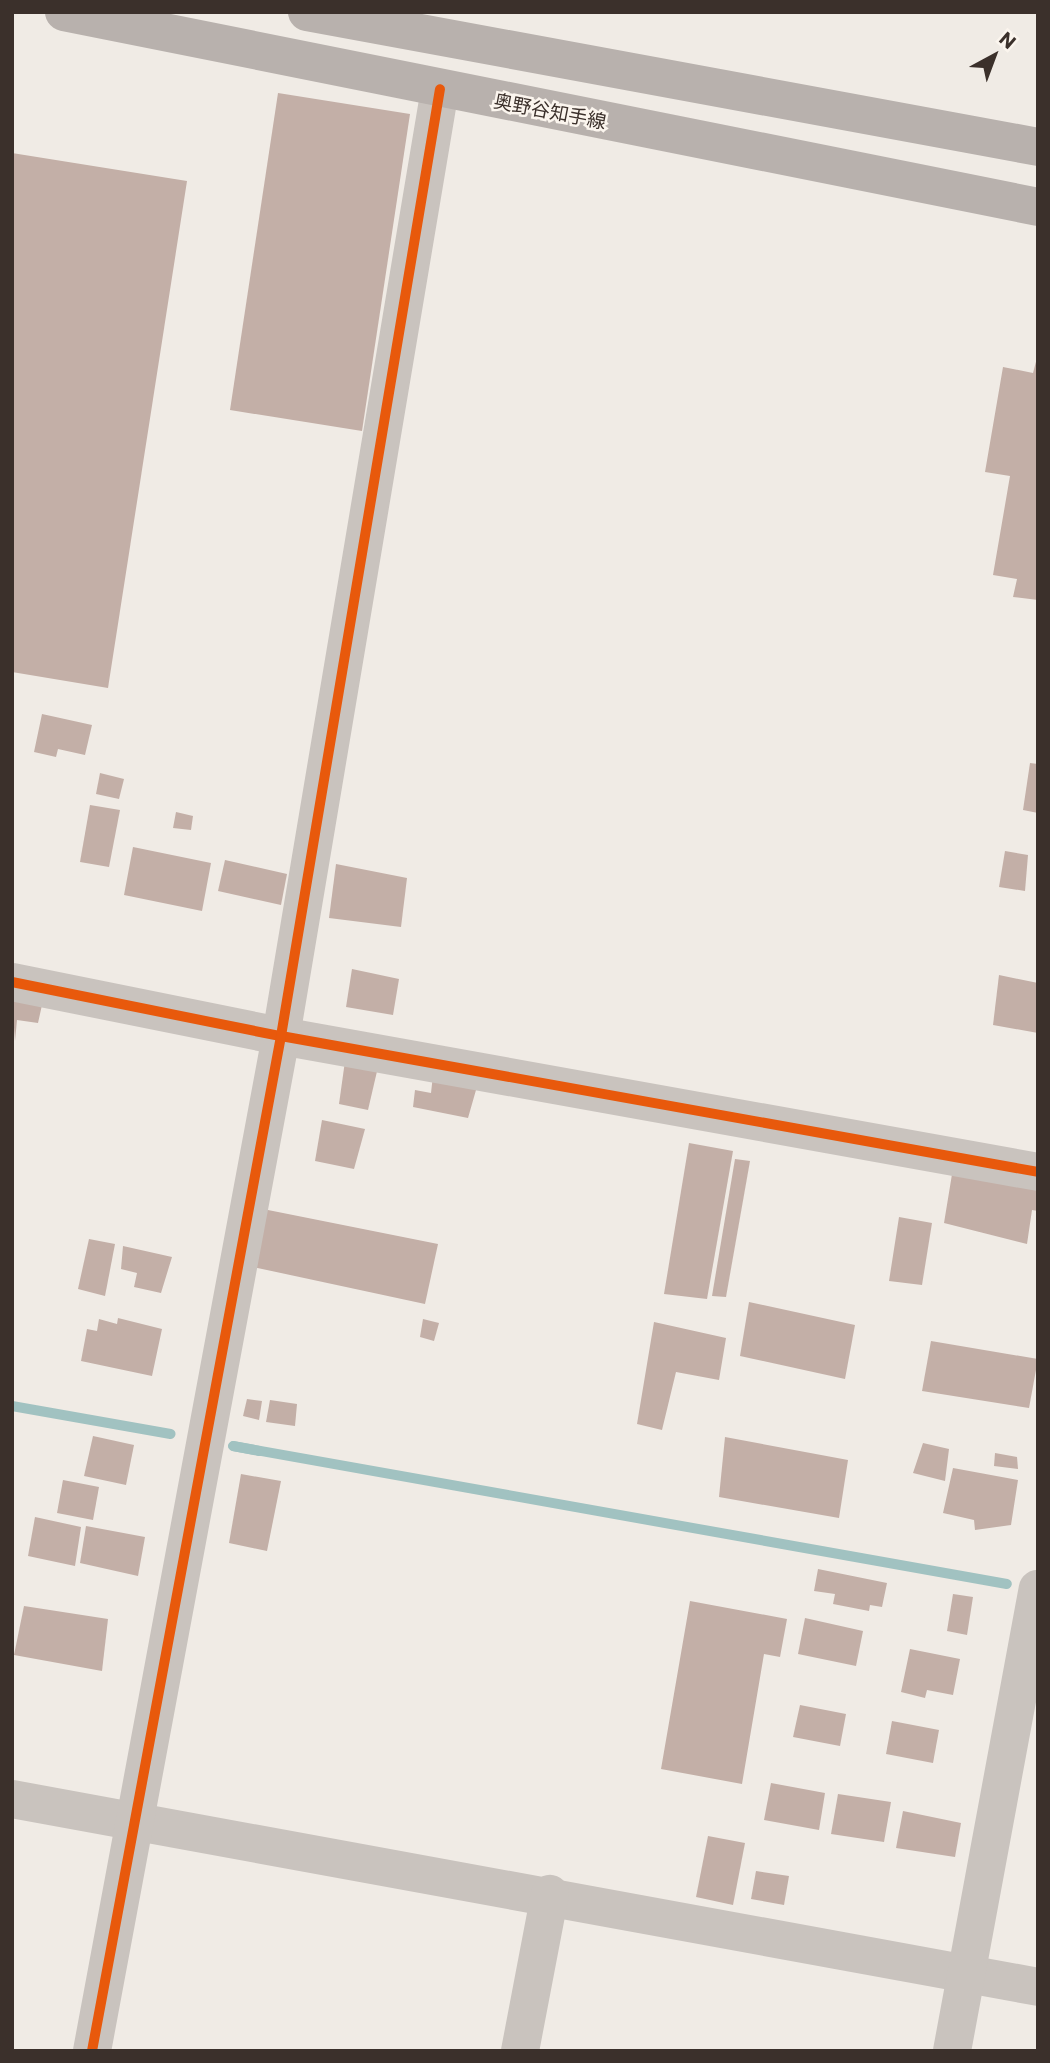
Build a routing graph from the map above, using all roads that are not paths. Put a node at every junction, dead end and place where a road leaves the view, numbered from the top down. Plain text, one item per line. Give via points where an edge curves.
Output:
1 (64, 12) edge
2 (307, 12) edge
3 (440, 89) junction
4 (1038, 147) edge
5 (1038, 207) edge
6 (12, 982) edge
7 (281, 1036) junction
8 (1038, 1172) edge
9 (1038, 1589) edge
10 (12, 1799) edge
11 (133, 1821) junction
12 (550, 1894) junction
13 (966, 1974) junction
14 (1038, 1987) edge
15 (92, 2051) edge
16 (520, 2051) edge
17 (952, 2051) edge

1 - 3 main road, 奥野谷知手線
2 - 4 main road
3 - 5 main road, 奥野谷知手線
3 - 7 street
6 - 7 street
7 - 8 street
7 - 11 street
9 - 13 street
10 - 11 street
11 - 12 street
11 - 15 street
12 - 13 street
12 - 16 street
13 - 14 street
13 - 17 street

